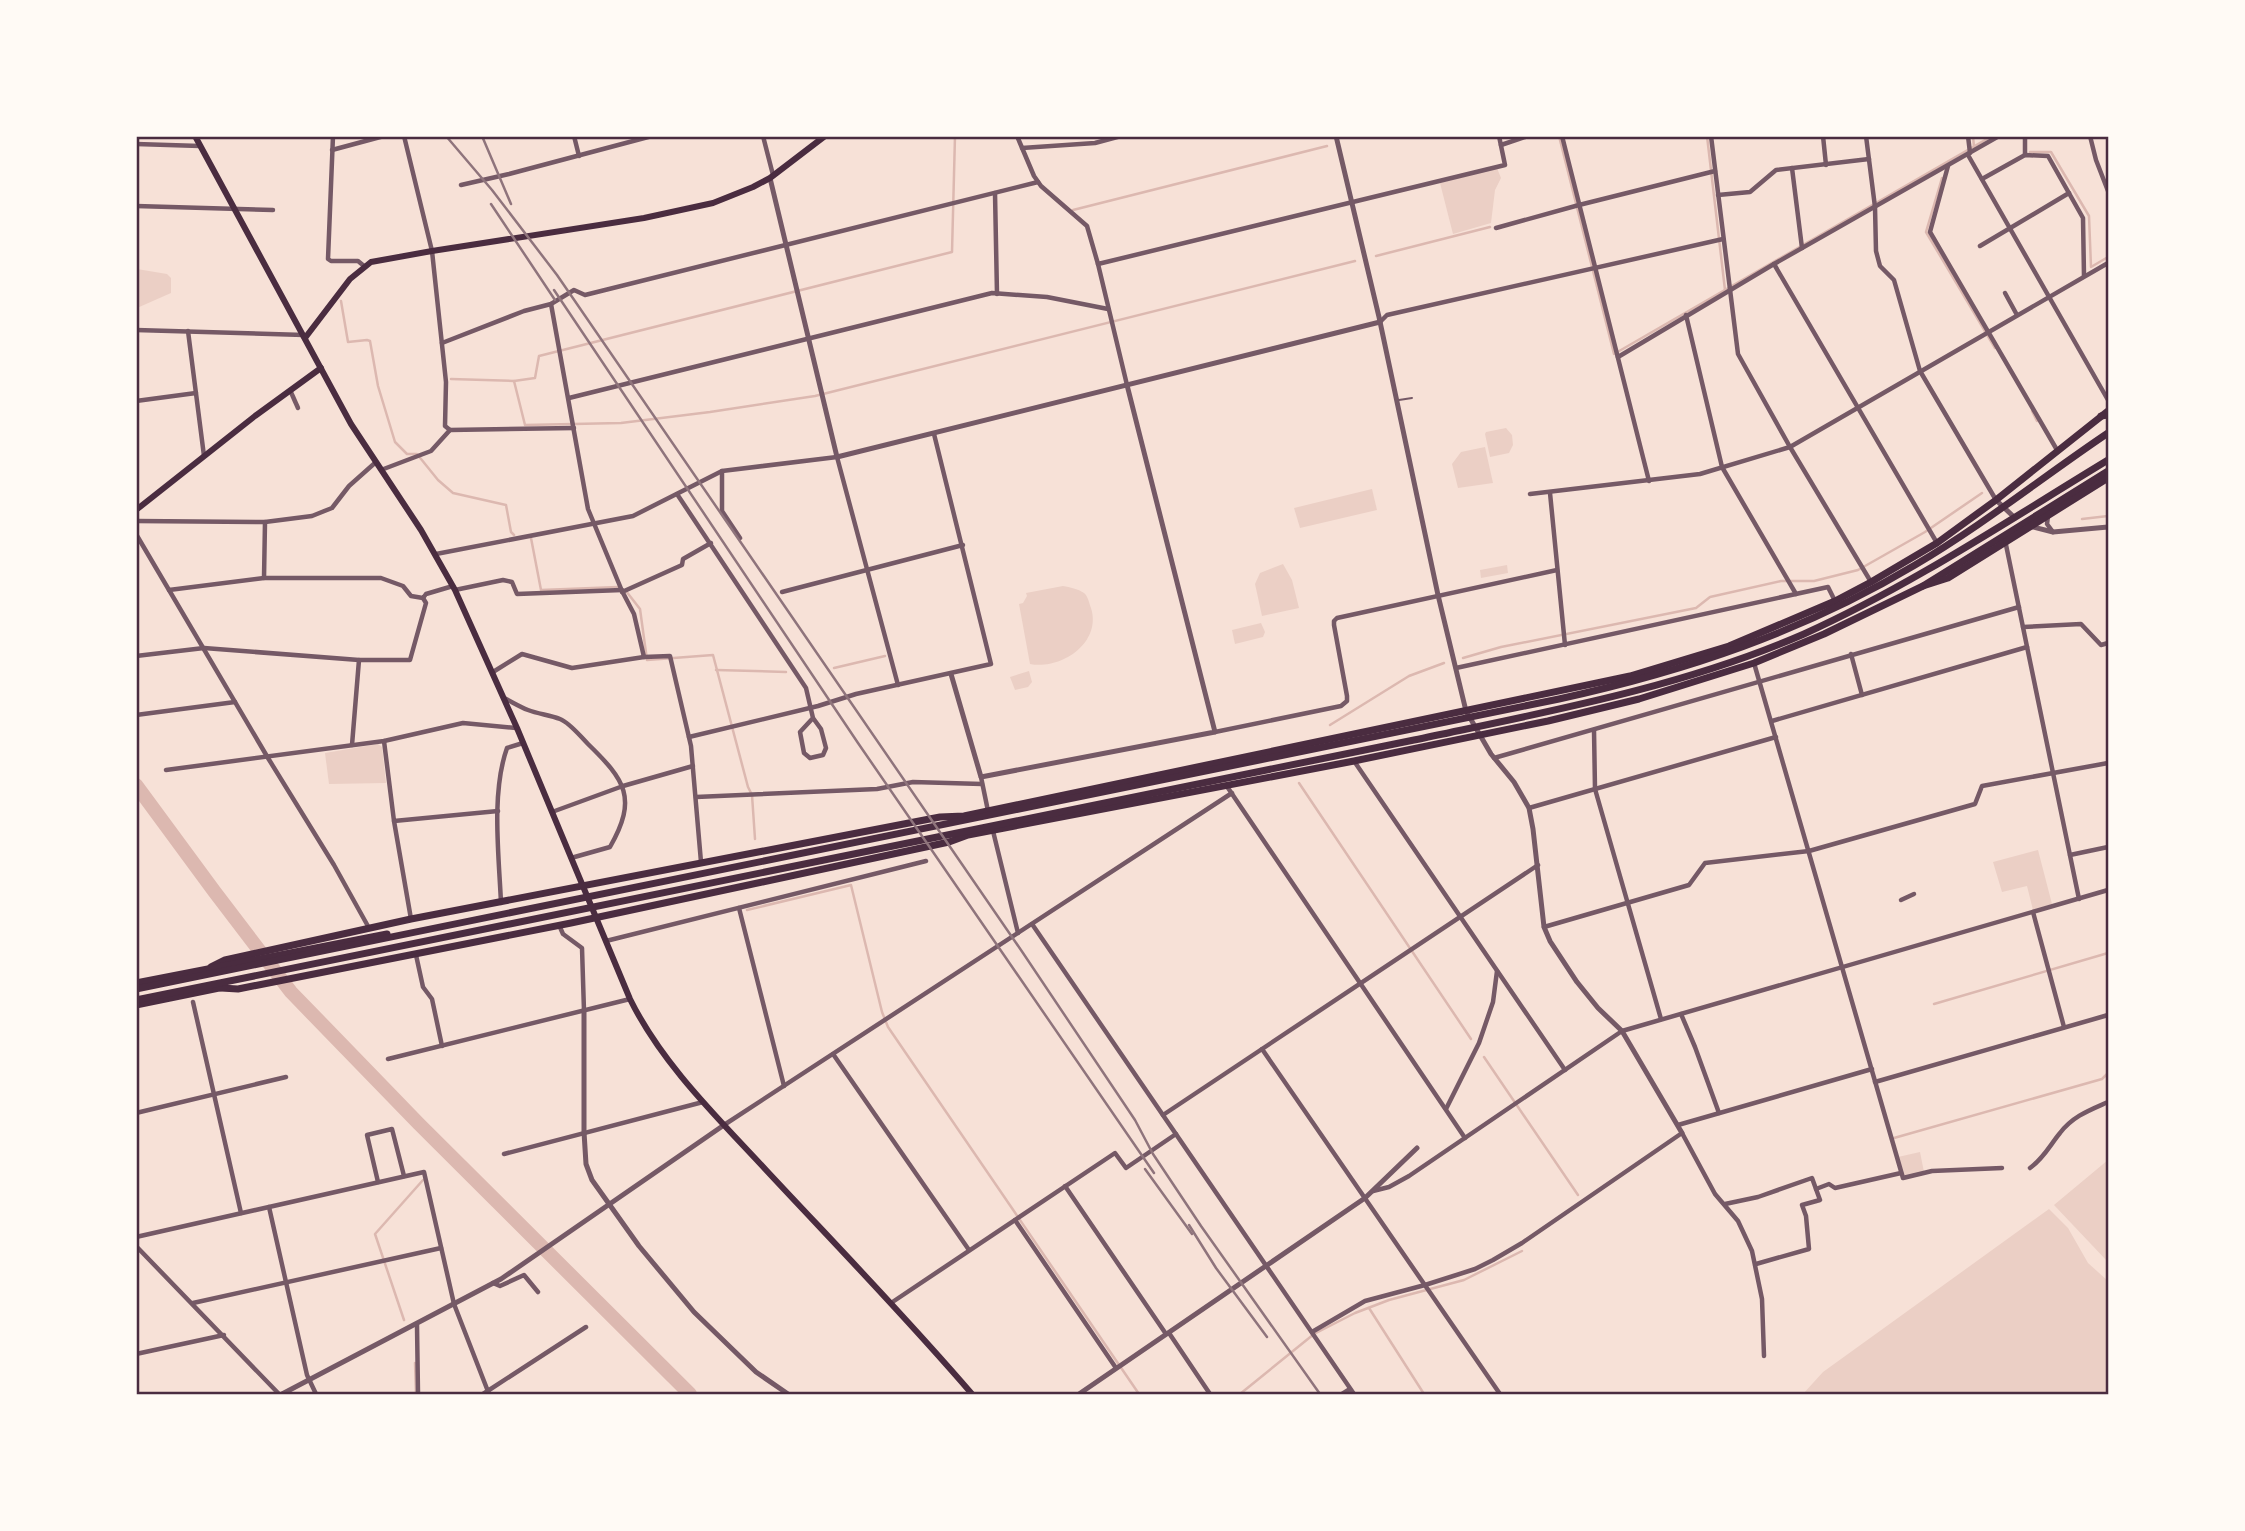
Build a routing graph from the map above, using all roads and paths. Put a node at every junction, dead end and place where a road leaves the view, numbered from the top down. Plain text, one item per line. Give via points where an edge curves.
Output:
1 (195, 136) edge
2 (332, 136) edge
3 (384, 136) edge
4 (404, 136) edge
5 (574, 136) edge
6 (652, 136) edge
7 (763, 136) edge
8 (825, 136) edge
9 (1017, 136) edge
10 (1121, 136) edge
11 (1336, 136) edge
12 (1499, 136) edge
13 (1528, 136) edge
14 (1562, 136) edge
15 (1711, 136) edge
16 (1823, 136) edge
17 (1866, 136) edge
18 (1968, 136) edge
19 (1999, 136) edge
20 (2025, 136) edge
21 (2090, 136) edge
22 (136, 144) edge
23 (1501, 145) junction
24 (201, 146) junction
25 (1022, 148) junction
26 (332, 150) junction
27 (1969, 154) junction
28 (2025, 155) junction
29 (579, 156) junction
30 (1869, 159) junction
31 (1826, 164) junction
32 (1948, 165) junction
33 (1792, 168) junction
34 (1715, 171) junction
35 (771, 177) junction
36 (1982, 179) junction
37 (1038, 183) junction
38 (460, 185) dead end
39 (2109, 191) edge
40 (995, 193) junction
41 (2069, 193) junction
42 (1718, 195) junction
43 (1353, 201) junction
44 (1579, 205) junction
45 (136, 206) edge
46 (1875, 207) junction
47 (235, 209) junction
48 (273, 211) dead end
49 (2009, 227) junction
50 (1496, 229) dead end
51 (1723, 239) junction
52 (785, 246) junction
53 (1980, 246) dead end
54 (1802, 248) junction
55 (432, 251) junction
56 (2109, 263) edge
57 (1098, 264) junction
58 (1774, 264) junction
59 (364, 266) junction
60 (1596, 268) junction
61 (2084, 276) junction
62 (1730, 291) junction
63 (2005, 293) dead end
64 (997, 294) junction
65 (2049, 297) junction
66 (551, 304) junction
67 (1108, 309) junction
68 (1686, 315) junction
69 (2017, 315) junction
70 (1380, 322) junction
71 (136, 330) edge
72 (188, 331) junction
73 (1988, 332) junction
74 (304, 337) junction
75 (808, 338) junction
76 (442, 343) junction
77 (1618, 357) junction
78 (321, 368) junction
79 (1920, 371) junction
80 (1127, 385) junction
81 (290, 390) junction
82 (196, 393) junction
83 (569, 398) junction
84 (1412, 398) dead end
85 (1397, 400) junction
86 (2109, 400) edge
87 (136, 401) edge
88 (1858, 407) junction
89 (298, 408) dead end
90 (2106, 414) edge
91 (574, 428) junction
92 (450, 430) junction
93 (2109, 433) edge
94 (933, 434) junction
95 (1790, 447) junction
96 (2057, 450) junction
97 (204, 456) junction
98 (837, 457) junction
99 (2109, 460) edge
100 (376, 462) junction
101 (1722, 467) junction
102 (382, 470) junction
103 (722, 471) junction
104 (2109, 471) edge
105 (2109, 478) edge
106 (1649, 481) junction
107 (1550, 493) junction
108 (677, 494) junction
109 (1530, 494) dead end
110 (1996, 500) junction
111 (2056, 503) junction
112 (136, 510) edge
113 (136, 521) edge
114 (265, 522) junction
115 (594, 523) junction
116 (2022, 525) junction
117 (2109, 527) edge
118 (2053, 532) junction
119 (136, 534) edge
120 (2004, 536) junction
121 (740, 538) dead end
122 (1937, 542) junction
123 (711, 543) junction
124 (963, 545) junction
125 (436, 554) junction
126 (867, 570) junction
127 (1558, 570) junction
128 (264, 578) junction
129 (1871, 582) junction
130 (1923, 586) junction
131 (454, 588) junction
132 (169, 590) junction
133 (622, 591) junction
134 (782, 592) dead end
135 (1796, 594) junction
136 (1438, 595) junction
137 (423, 598) junction
138 (1835, 601) junction
139 (2019, 607) junction
140 (2023, 626) junction
141 (2109, 643) edge
142 (1565, 645) junction
143 (2027, 647) junction
144 (204, 648) junction
145 (1851, 654) junction
146 (136, 656) edge
147 (644, 657) junction
148 (359, 660) junction
149 (1754, 663) junction
150 (1456, 668) junction
151 (493, 671) junction
152 (951, 674) junction
153 (1760, 680) junction
154 (898, 685) junction
155 (1862, 695) junction
156 (504, 697) junction
157 (235, 702) junction
158 (811, 707) junction
159 (1466, 710) junction
160 (136, 715) edge
161 (813, 718) junction
162 (1772, 721) junction
163 (517, 728) junction
164 (1594, 730) junction
165 (1215, 732) junction
166 (1480, 735) junction
167 (690, 737) junction
168 (1776, 737) junction
169 (383, 741) junction
170 (524, 743) junction
171 (352, 745) junction
172 (268, 758) junction
173 (1494, 758) junction
174 (1354, 761) junction
175 (2109, 763) edge
176 (693, 766) junction
177 (166, 770) dead end
178 (2054, 774) junction
179 (981, 777) junction
180 (982, 784) junction
181 (1226, 785) junction
182 (623, 786) junction
183 (1595, 789) junction
184 (1232, 793) junction
185 (696, 797) junction
186 (1529, 808) junction
187 (498, 811) junction
188 (988, 811) junction
189 (551, 812) junction
190 (964, 816) junction
191 (394, 821) junction
192 (993, 831) junction
193 (968, 835) junction
194 (2109, 847) edge
195 (1809, 851) junction
196 (2070, 855) junction
197 (571, 858) junction
198 (926, 861) dead end
199 (701, 862) junction
200 (1538, 865) junction
201 (583, 887) junction
202 (612, 889) dead end
203 (2109, 890) edge
204 (1914, 894) dead end
205 (2079, 899) junction
206 (559, 900) dead end
207 (1901, 900) dead end
208 (1628, 903) junction
209 (501, 904) junction
210 (617, 905) dead end
211 (739, 908) junction
212 (2033, 912) junction
213 (564, 915) dead end
214 (1460, 917) junction
215 (596, 918) junction
216 (411, 919) junction
217 (1032, 924) junction
218 (559, 925) junction
219 (1544, 927) junction
220 (369, 928) junction
221 (1018, 933) junction
222 (606, 942) junction
223 (416, 955) junction
224 (246, 959) junction
225 (1842, 967) junction
226 (1497, 971) junction
227 (292, 974) junction
228 (136, 983) edge
229 (1361, 984) junction
230 (136, 989) edge
231 (630, 999) junction
232 (136, 1000) edge
233 (192, 1002) dead end
234 (136, 1005) edge
235 (584, 1011) junction
236 (1681, 1014) junction
237 (2109, 1015) edge
238 (1661, 1020) junction
239 (2064, 1027) junction
240 (1622, 1031) junction
241 (442, 1046) junction
242 (1262, 1049) junction
243 (833, 1054) junction
244 (388, 1059) dead end
245 (1872, 1069) junction
246 (1565, 1070) junction
247 (286, 1077) dead end
248 (1875, 1082) junction
249 (783, 1086) junction
250 (214, 1094) junction
251 (705, 1102) junction
252 (2109, 1102) edge
253 (1446, 1110) junction
254 (136, 1113) edge
255 (1719, 1113) junction
256 (1163, 1115) junction
257 (724, 1125) junction
258 (1678, 1125) junction
259 (584, 1132) junction
260 (1682, 1133) junction
261 (1176, 1134) junction
262 (1465, 1138) junction
263 (1417, 1148) dead end
264 (504, 1154) dead end
265 (2002, 1168) dead end
266 (2030, 1168) dead end
267 (1902, 1173) junction
268 (404, 1176) junction
269 (378, 1182) junction
270 (1065, 1186) junction
271 (1816, 1189) junction
272 (1373, 1191) junction
273 (1365, 1198) junction
274 (1725, 1204) junction
275 (610, 1205) junction
276 (269, 1207) junction
277 (241, 1213) junction
278 (1015, 1219) junction
279 (136, 1237) edge
280 (136, 1246) edge
281 (441, 1248) junction
282 (969, 1251) junction
283 (1756, 1264) junction
284 (1267, 1266) junction
285 (286, 1283) junction
286 (494, 1283) junction
287 (1426, 1286) junction
288 (538, 1293) dead end
289 (193, 1303) junction
290 (890, 1303) junction
291 (454, 1304) junction
292 (416, 1325) junction
293 (586, 1327) dead end
294 (1312, 1332) junction
295 (1168, 1334) junction
296 (224, 1335) junction
297 (136, 1354) edge
298 (1764, 1356) dead end
299 (1119, 1366) junction
300 (309, 1380) junction
301 (1350, 1389) junction
302 (486, 1394) edge
303 (280, 1395) edge
304 (316, 1395) edge
305 (418, 1395) edge
306 (788, 1395) edge
307 (972, 1395) edge
308 (1079, 1395) edge
309 (1210, 1395) edge
310 (1342, 1395) edge
311 (1354, 1395) edge
312 (1500, 1395) edge

1 - 24 main road
2 - 26 street
3 - 26 street
4 - 55 street
5 - 29 street
6 - 29 street
7 - 35 street
8 - 35 main road
9 - 25 street
10 - 25 street via 1095,143
11 - 43 street
12 - 23 street
13 - 23 street
14 - 44 street
15 - 34 street
16 - 31 street
17 - 30 street
18 - 27 street
19 - 27 street
20 - 28 street
21 - 39 street
22 - 24 street
23 - 43 street via 1505,165
24 - 47 main road
25 - 37 street
26 - 59 street via 328,259 358,261
27 - 32 street
27 - 36 street
28 - 36 street
28 - 41 street via 2048,156
29 - 38 street
30 - 31 street
30 - 46 street
31 - 33 street
32 - 46 street
32 - 73 street via 1930,232
33 - 42 street via 1776,170 1750,192
33 - 54 street
34 - 42 street
34 - 44 street
35 - 52 street
35 - 55 main road via 713,203
36 - 49 street
37 - 40 street
37 - 57 street via 1087,226
40 - 52 street
40 - 64 street
41 - 49 street
41 - 61 street via 2083,218
42 - 51 street
43 - 57 street
43 - 70 street
44 - 50 street
44 - 60 street
45 - 47 street
46 - 54 street
46 - 79 street via 1875,251 1880,266 1894,280
47 - 48 street
47 - 74 main road
49 - 53 street
49 - 65 street
51 - 60 street
51 - 62 street
52 - 66 street via 585,295 574,290
52 - 75 street
54 - 58 street
55 - 59 main road
55 - 76 street
56 - 61 street
57 - 67 street
58 - 62 street
58 - 88 street
59 - 74 main road
60 - 70 street via 1387,315
60 - 77 street
61 - 65 street
62 - 68 street
62 - 95 street via 1738,354
63 - 69 street
64 - 67 street via 1046,297
64 - 75 street
65 - 69 street
65 - 86 street
66 - 76 street
66 - 83 street
67 - 80 street
68 - 77 street
68 - 101 street
69 - 73 street
70 - 80 street
70 - 85 street
71 - 72 street
72 - 74 street
72 - 82 street
73 - 79 street
73 - 96 street
74 - 78 main road
75 - 83 street
75 - 98 street
76 - 92 street via 445,426
77 - 106 street
78 - 81 main road
78 - 100 main road
79 - 88 street
79 - 110 street
80 - 94 street
80 - 165 street
81 - 89 street
81 - 97 main road
82 - 87 street
82 - 97 street
83 - 91 street
84 - 85 lane
85 - 136 street
88 - 95 street
88 - 122 street
90 - 96 highway
91 - 92 street
91 - 115 street
92 - 102 street via 431,451
93 - 230 highway via 1965,534 1872,589 1800,625 1669,672 1532,705
94 - 98 street
94 - 124 street
95 - 101 street
95 - 129 street
96 - 110 highway
97 - 112 main road
98 - 103 street
98 - 126 street
99 - 232 highway via 1842,615 1762,651 1623,695
100 - 102 main road
100 - 114 street via 332,508 312,516
101 - 106 street
101 - 135 street
102 - 125 main road
103 - 108 street
103 - 121 street via 722,511
104 - 111 highway
105 - 130 highway via 1948,578
106 - 107 street
107 - 109 street
107 - 127 street
108 - 115 street via 633,516
108 - 123 street
110 - 116 street
110 - 122 highway
111 - 116 highway
111 - 118 street via 2046,519
113 - 114 street
114 - 128 street
115 - 125 street
115 - 133 street
116 - 118 street
116 - 120 highway
117 - 118 street
119 - 132 street
120 - 130 highway
120 - 139 street
122 - 129 highway
123 - 133 street via 683,559 682,565
123 - 158 street via 806,688
124 - 126 street
124 - 152 street via 991,664
125 - 131 main road
126 - 134 street
126 - 154 street
127 - 136 street
127 - 142 street
128 - 132 street
128 - 137 street via 381,578
129 - 138 highway
130 - 149 highway
131 - 133 street via 503,580 512,582 517,594
131 - 137 street
131 - 151 main road
132 - 144 street
133 - 147 street via 635,614
135 - 138 street via 1828,587
135 - 142 street
136 - 150 street
136 - 165 street via 1335,619 1348,696 1341,706
137 - 148 street via 426,603 410,660
138 - 159 highway via 1729,646 1630,676
139 - 140 street
139 - 145 street
140 - 141 street via 2081,624 2101,645
140 - 143 street
142 - 150 street
143 - 155 street
143 - 178 street
144 - 146 street
144 - 148 street
144 - 157 street
145 - 153 street
145 - 155 street
147 - 151 street via 572,668 522,654
147 - 167 street via 670,656
148 - 171 street
149 - 153 street
149 - 166 highway via 1639,699
150 - 159 street
151 - 156 main road
152 - 154 street
152 - 179 street
153 - 162 street
153 - 164 street
154 - 158 street
155 - 162 street
156 - 163 main road
156 - 182 street via 528,710 562,719 611,766
157 - 160 street
157 - 172 street
158 - 161 street
158 - 167 street
159 - 166 street
159 - 188 highway
161 - 161 street via 826,748 823,755 812,758 804,753 800,735
162 - 168 street
163 - 169 street via 463,723
163 - 170 main road
164 - 173 street
164 - 183 street
165 - 179 street
166 - 173 street
166 - 174 highway
167 - 176 street
168 - 183 street
168 - 195 street
169 - 171 street
169 - 191 street
170 - 187 street via 507,748
170 - 189 main road
171 - 172 street
172 - 177 street
172 - 220 street
173 - 186 street
174 - 181 highway
174 - 214 street
175 - 178 street
176 - 182 street
176 - 185 street
178 - 195 street via 1982,786 1975,804
178 - 196 street
179 - 180 street
180 - 185 street via 913,782 877,789
180 - 188 street
181 - 184 street
181 - 192 highway
182 - 189 street
182 - 197 street via 625,810 610,847
183 - 186 street
183 - 208 street
184 - 217 street
184 - 229 street
185 - 199 street
186 - 200 street
187 - 191 street
187 - 209 street
188 - 190 highway
189 - 197 main road
190 - 199 highway
190 - 202 highway
191 - 216 street
192 - 193 highway
192 - 221 street
193 - 210 highway
193 - 215 highway
194 - 196 street
195 - 208 street via 1705,863 1689,885
195 - 225 street
196 - 205 street
197 - 201 main road
198 - 211 street
199 - 201 highway
200 - 214 street
200 - 219 street
201 - 209 highway
201 - 215 main road
203 - 205 street
204 - 207 street
205 - 212 street
206 - 224 highway
208 - 219 street
208 - 238 street
209 - 216 highway
211 - 222 street
211 - 249 street
212 - 225 street
212 - 239 street
213 - 227 highway
214 - 226 street
214 - 229 street
215 - 218 highway
215 - 222 main road
216 - 220 highway
217 - 221 street
217 - 256 street
218 - 223 highway
218 - 235 street via 563,934 582,948
219 - 240 street via 1577,982
220 - 224 highway via 273,948
221 - 243 street
222 - 231 main road
223 - 227 highway
223 - 241 street
224 - 228 highway
225 - 236 street
225 - 245 street
226 - 246 street
226 - 253 street via 1484,1029
227 - 234 highway via 238,989 221,988
229 - 242 street
229 - 253 street
231 - 235 street
231 - 251 main road via 647,1031
233 - 250 street
235 - 241 street
235 - 259 street
236 - 238 street
236 - 255 street
237 - 239 street
238 - 240 street
239 - 248 street
240 - 246 street
240 - 258 street
241 - 244 street
242 - 256 street
242 - 273 street
243 - 249 street
243 - 282 street
245 - 248 street
245 - 255 street
246 - 262 street
247 - 250 street
248 - 267 street
249 - 257 street
250 - 254 street
250 - 277 street
251 - 257 main road
251 - 259 street
252 - 266 street via 2074,1119
253 - 262 street
255 - 258 street
256 - 261 street
257 - 275 street
257 - 290 main road
258 - 260 street
259 - 264 street
259 - 275 street via 586,1164
260 - 274 street
260 - 287 street via 1522,1243 1475,1269
261 - 270 street via 1126,1168 1115,1153
261 - 284 street
262 - 272 street via 1389,1187
263 - 272 street
265 - 267 street via 1931,1171 1903,1178
267 - 271 street
268 - 269 street
268 - 269 street via 393,1129 366,1135
268 - 281 street via 424,1172
269 - 276 street
270 - 278 street
270 - 295 street
271 - 274 street via 1812,1178
271 - 283 street via 1819,1200 1802,1205 1809,1249
272 - 273 street
273 - 284 street
273 - 287 street
274 - 283 street via 1738,1221
275 - 286 street
275 - 306 street via 694,1312 756,1372
276 - 277 street
276 - 285 street
277 - 279 street
278 - 282 street
278 - 299 street
280 - 289 street
281 - 285 street
281 - 291 street
282 - 290 street
283 - 298 street
284 - 294 street
284 - 295 street
285 - 289 street
285 - 300 street
286 - 288 street via 500,1286 524,1275
286 - 291 street
287 - 294 street via 1365,1301
287 - 312 street
289 - 296 street
290 - 307 main road
291 - 292 street
291 - 302 street
292 - 300 street
292 - 305 street
293 - 302 street
294 - 301 street
295 - 299 street
295 - 309 street
296 - 297 street
296 - 303 street
299 - 308 street
300 - 303 street
300 - 304 street
301 - 310 street
301 - 311 street

